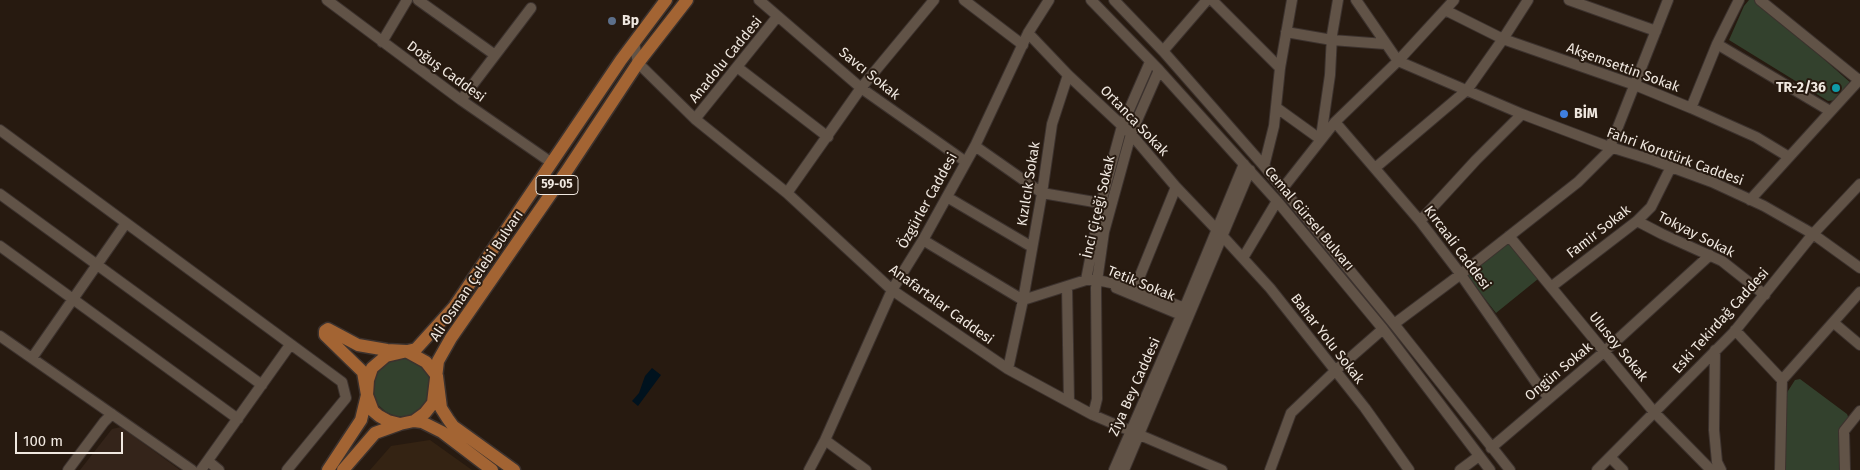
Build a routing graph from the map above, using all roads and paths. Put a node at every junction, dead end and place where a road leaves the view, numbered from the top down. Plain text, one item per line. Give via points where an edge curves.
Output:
1 (327, 0) edge
2 (407, 0) edge
3 (418, 0) edge
4 (666, 0) edge
5 (687, 0) edge
6 (759, 0) edge
7 (934, 0) edge
8 (964, 0) edge
9 (1049, 0) edge
10 (1090, 0) edge
11 (1114, 0) edge
12 (1207, 0) edge
13 (1212, 0) edge
14 (1292, 0) edge
15 (1338, 0) edge
16 (1356, 0) edge
17 (1454, 0) edge
18 (1528, 0) edge
19 (1569, 0) edge
20 (1668, 0) edge
21 (1739, 0) edge
22 (1760, 0) edge
23 (532, 8) dead end
24 (1445, 10) junction
25 (777, 17) junction
26 (1656, 31) junction
27 (1286, 32) junction
28 (1028, 33) junction
29 (1503, 39) junction
30 (1332, 40) junction
31 (382, 42) junction
32 (634, 42) junction
33 (1023, 44) junction
34 (1385, 44) junction
35 (1717, 44) junction
36 (1163, 51) junction
37 (495, 55) junction
38 (1398, 61) junction
39 (1150, 62) junction
40 (638, 63) junction
41 (737, 67) junction
42 (1280, 68) junction
43 (1159, 70) junction
44 (1068, 75) junction
45 (1860, 80) edge
46 (1635, 85) junction
47 (861, 88) junction
48 (1467, 90) junction
49 (461, 100) junction
50 (1277, 108) junction
51 (1691, 108) junction
52 (1830, 111) junction
53 (1522, 114) junction
54 (695, 119) junction
55 (1335, 122) junction
56 (1122, 126) junction
57 (0, 130) edge
58 (1131, 134) junction
59 (828, 137) junction
60 (1320, 139) junction
61 (975, 146) junction
62 (1611, 148) junction
63 (1789, 157) junction
64 (966, 162) junction
65 (552, 163) junction
66 (1264, 166) junction
67 (1247, 167) junction
68 (1671, 167) junction
69 (1375, 168) junction
70 (1860, 184) edge
71 (1176, 188) junction
72 (1283, 188) junction
73 (787, 193) junction
74 (1042, 193) junction
75 (0, 194) edge
76 (947, 197) junction
77 (1750, 200) junction
78 (1277, 201) junction
79 (1106, 204) junction
80 (1420, 221) junction
81 (1637, 221) junction
82 (126, 223) junction
83 (1220, 233) junction
84 (1813, 234) junction
85 (1508, 236) junction
86 (923, 240) junction
87 (0, 246) edge
88 (1032, 247) junction
89 (1710, 256) junction
90 (1243, 258) junction
91 (97, 265) junction
92 (1860, 268) edge
93 (1461, 274) junction
94 (1091, 280) junction
95 (1067, 286) junction
96 (1551, 287) junction
97 (1135, 288) junction
98 (892, 290) junction
99 (1860, 292) edge
100 (1765, 294) junction
101 (73, 299) junction
102 (1023, 300) junction
103 (1186, 313) junction
104 (1834, 323) junction
105 (1394, 324) junction
106 (1383, 329) junction
107 (1735, 330) junction
108 (0, 336) edge
109 (290, 345) junction
110 (1860, 345) edge
111 (1715, 350) junction
112 (1605, 351) junction
113 (406, 352) junction
114 (32, 358) junction
115 (1008, 369) junction
116 (1335, 371) junction
117 (437, 376) junction
118 (1782, 380) junction
119 (262, 385) junction
120 (367, 395) junction
121 (1549, 398) junction
122 (1069, 402) junction
123 (1860, 411) edge
124 (1654, 412) junction
125 (112, 414) junction
126 (1092, 415) junction
127 (238, 419) junction
128 (414, 421) junction
129 (400, 424) junction
130 (1135, 433) junction
131 (825, 440) junction
132 (1491, 448) junction
133 (1479, 456) junction
134 (1610, 457) junction
135 (205, 466) edge
136 (1203, 466) edge
137 (68, 470) edge
138 (192, 470) edge
139 (220, 470) edge
140 (287, 470) edge
141 (328, 470) edge
142 (343, 470) edge
143 (492, 470) edge
144 (514, 470) edge
145 (808, 470) edge
146 (866, 470) edge
147 (1114, 470) edge
148 (1124, 470) edge
149 (1222, 470) edge
150 (1270, 470) edge
151 (1409, 470) edge
152 (1460, 470) edge
153 (1490, 470) edge
154 (1510, 470) edge
155 (1597, 470) edge
156 (1623, 470) edge
157 (1711, 470) edge
158 (1722, 470) edge
159 (1780, 470) edge
160 (1845, 470) edge

1 - 31 street, Doğuş Caddesi
2 - 31 street
3 - 37 street
4 - 32 main road, Ali Osman Çelebi Bulvarı
5 - 40 main road, Ali Osman Çelebi Bulvarı / 59-05
6 - 25 street, Savcı Sokak
7 - 47 street
8 - 33 street
9 - 28 street, Özgürler Caddesi
10 - 39 street, Cemal Gürsel Bulvarı
11 - 36 street, Cemal Gürsel Bulvarı
12 - 36 street
13 - 42 street
14 - 27 street
15 - 30 street
16 - 34 street, Fahri Korutürk Caddesi
17 - 24 street
18 - 29 street
19 - 26 street
20 - 26 street
21 - 35 street
22 - 45 street
23 - 37 street
24 - 29 street, Akşemsettin Sokak
24 - 38 street
25 - 41 street, Anadolu Caddesi
25 - 47 street, Savcı Sokak
26 - 46 street
27 - 30 street
27 - 42 street
28 - 33 street, Özgürler Caddesi
28 - 44 street, Ortanca Sokak
29 - 46 street, Akşemsettin Sokak
29 - 48 street
30 - 34 street
30 - 60 street
31 - 49 street, Doğuş Caddesi
32 - 40 street
32 - 65 main road, Ali Osman Çelebi Bulvarı
33 - 61 street, Özgürler Caddesi
34 - 38 street, Fahri Korutürk Caddesi
35 - 51 street
35 - 52 street
36 - 66 street, Cemal Gürsel Bulvarı
37 - 49 street
38 - 48 street, Fahri Korutürk Caddesi
38 - 55 street
39 - 43 street, Cemal Gürsel Bulvarı
39 - 56 street, İnci Çiçeği Sokak
40 - 54 street, Anafartalar Caddesi
40 - 117 main road, Ali Osman Çelebi Bulvarı / 59-05 via 451,338 438,361
41 - 54 street, Anadolu Caddesi
41 - 59 street
42 - 50 street
43 - 58 street, İnci Çiçeği Sokak
43 - 67 street, Cemal Gürsel Bulvarı
44 - 56 street, Ortanca Sokak
44 - 74 street, Kızılcık Sokak via 1052,124
45 - 52 street
46 - 51 street, Akşemsettin Sokak
46 - 62 street
47 - 59 street
47 - 64 street, Savcı Sokak
48 - 53 street, Fahri Korutürk Caddesi
48 - 69 street
49 - 65 street, Doğuş Caddesi
50 - 60 street
50 - 66 street
51 - 63 street, Akşemsettin Sokak via 1756,137
52 - 63 street
53 - 62 street, Fahri Korutürk Caddesi
53 - 80 street
54 - 73 street, Anafartalar Caddesi
55 - 60 street
55 - 69 street, Kırcaali Caddesi
56 - 58 street, Ortanca Sokak
56 - 79 street, İnci Çiçeği Sokak
57 - 82 street
58 - 71 street, Ortanca Sokak
58 - 79 street, İnci Çiçeği Sokak
59 - 73 street
60 - 72 street
61 - 64 street, Özgürler Caddesi
61 - 74 street
62 - 68 street, Fahri Korutürk Caddesi
62 - 85 street via 1578,182
63 - 77 street
64 - 76 street, Özgürler Caddesi
65 - 113 main road, Ali Osman Çelebi Bulvarı via 454,307 416,348
66 - 72 street, Cemal Gürsel Bulvarı
67 - 78 street, Cemal Gürsel Bulvarı
67 - 83 street, Ziya Bey Caddesi
68 - 77 street, Fahri Korutürk Caddesi
68 - 81 street, Famir Sokak via 1651,207
69 - 80 street, Kırcaali Caddesi
70 - 84 street, Eski Tekirdağ Caddesi
71 - 83 street, Ortanca Sokak
71 - 97 street
72 - 105 street, Cemal Gürsel Bulvarı
73 - 98 street, Anafartalar Caddesi
74 - 79 street
74 - 88 street, Kızılcık Sokak
75 - 91 street
76 - 86 street, Özgürler Caddesi
76 - 88 street
77 - 84 street, Fahri Korutürk Caddesi
78 - 90 street
78 - 106 street, Cemal Gürsel Bulvarı
79 - 94 street, İnci Çiçeği Sokak
80 - 93 street, Kırcaali Caddesi
81 - 89 street, Tokyay Sokak
81 - 96 street, Famir Sokak
82 - 91 street
82 - 109 street
83 - 90 street, Bahar Yolu Sokak
83 - 103 street, Ziya Bey Caddesi
84 - 92 street, Fahri Korutürk Caddesi
84 - 100 street, Eski Tekirdağ Caddesi
85 - 93 street
85 - 96 street, Ulusoy Sokak
86 - 98 street, Özgürler Caddesi
86 - 102 street
87 - 101 street
88 - 102 street, Kızılcık Sokak
89 - 100 street, Tokyay Sokak via 1722,261
89 - 112 street, Ongün Sokak
90 - 116 street, Bahar Yolu Sokak
91 - 101 street
91 - 119 street
93 - 105 street
93 - 121 street, Kırcaali Caddesi
94 - 95 street
94 - 97 street, Tetik Sokak
94 - 103 street, Tetik Sokak
94 - 126 street, İnci Çiçeği Sokak via 1097,399
95 - 102 street
95 - 122 street
96 - 112 street, Ulusoy Sokak
97 - 103 street, Tetik Sokak
98 - 115 street, Anafartalar Caddesi
98 - 131 street, Özgürler Caddesi
99 - 104 street
100 - 107 street, Eski Tekirdağ Caddesi
101 - 114 street
101 - 127 street
102 - 115 street, Kızılcık Sokak
103 - 130 street, Ziya Bey Caddesi
104 - 110 street
104 - 118 street
105 - 132 street, Cemal Gürsel Bulvarı
106 - 116 street
106 - 133 street, Cemal Gürsel Bulvarı
107 - 111 street, Eski Tekirdağ Caddesi
107 - 118 street
108 - 114 street
109 - 119 street
109 - 140 street via 342,382 346,398
111 - 124 street, Eski Tekirdağ Caddesi
111 - 158 street via 1714,430 1717,462
112 - 121 street, Ongün Sokak
112 - 124 street, Ulusoy Sokak
113 - 117 main road via 426,362
113 - 120 main road via 386,356 372,368
113 - 120 main road via 358,345 330,330 325,331 363,372
114 - 125 street
115 - 122 street, Anafartalar Caddesi
116 - 150 street via 1291,412
116 - 151 street, Bahar Yolu Sokak
117 - 128 main road, 59-05 via 433,403
117 - 144 main road via 441,408 448,419
118 - 159 street
119 - 127 street
120 - 129 main road via 373,411 388,421
120 - 141 main road via 361,420
121 - 132 street, Ongün Sokak
122 - 126 street, Anafartalar Caddesi
123 - 160 street via 1844,431
124 - 134 street, Eski Tekirdağ Caddesi
124 - 157 street, Ulusoy Sokak
125 - 137 street
125 - 138 street
126 - 130 street, Anafartalar Caddesi
127 - 135 street
128 - 129 main road
128 - 143 main road via 442,432
129 - 142 main road via 375,433
130 - 136 street, Anafartalar Caddesi
130 - 147 street, Ziya Bey Caddesi
130 - 148 street, Ziya Bey Caddesi
131 - 145 street, Özgürler Caddesi
131 - 146 street
132 - 154 street, Cemal Gürsel Bulvarı
133 - 152 street
133 - 153 street, Cemal Gürsel Bulvarı
134 - 155 street, Eski Tekirdağ Caddesi
134 - 156 street
135 - 139 street
136 - 149 street, Anafartalar Caddesi

